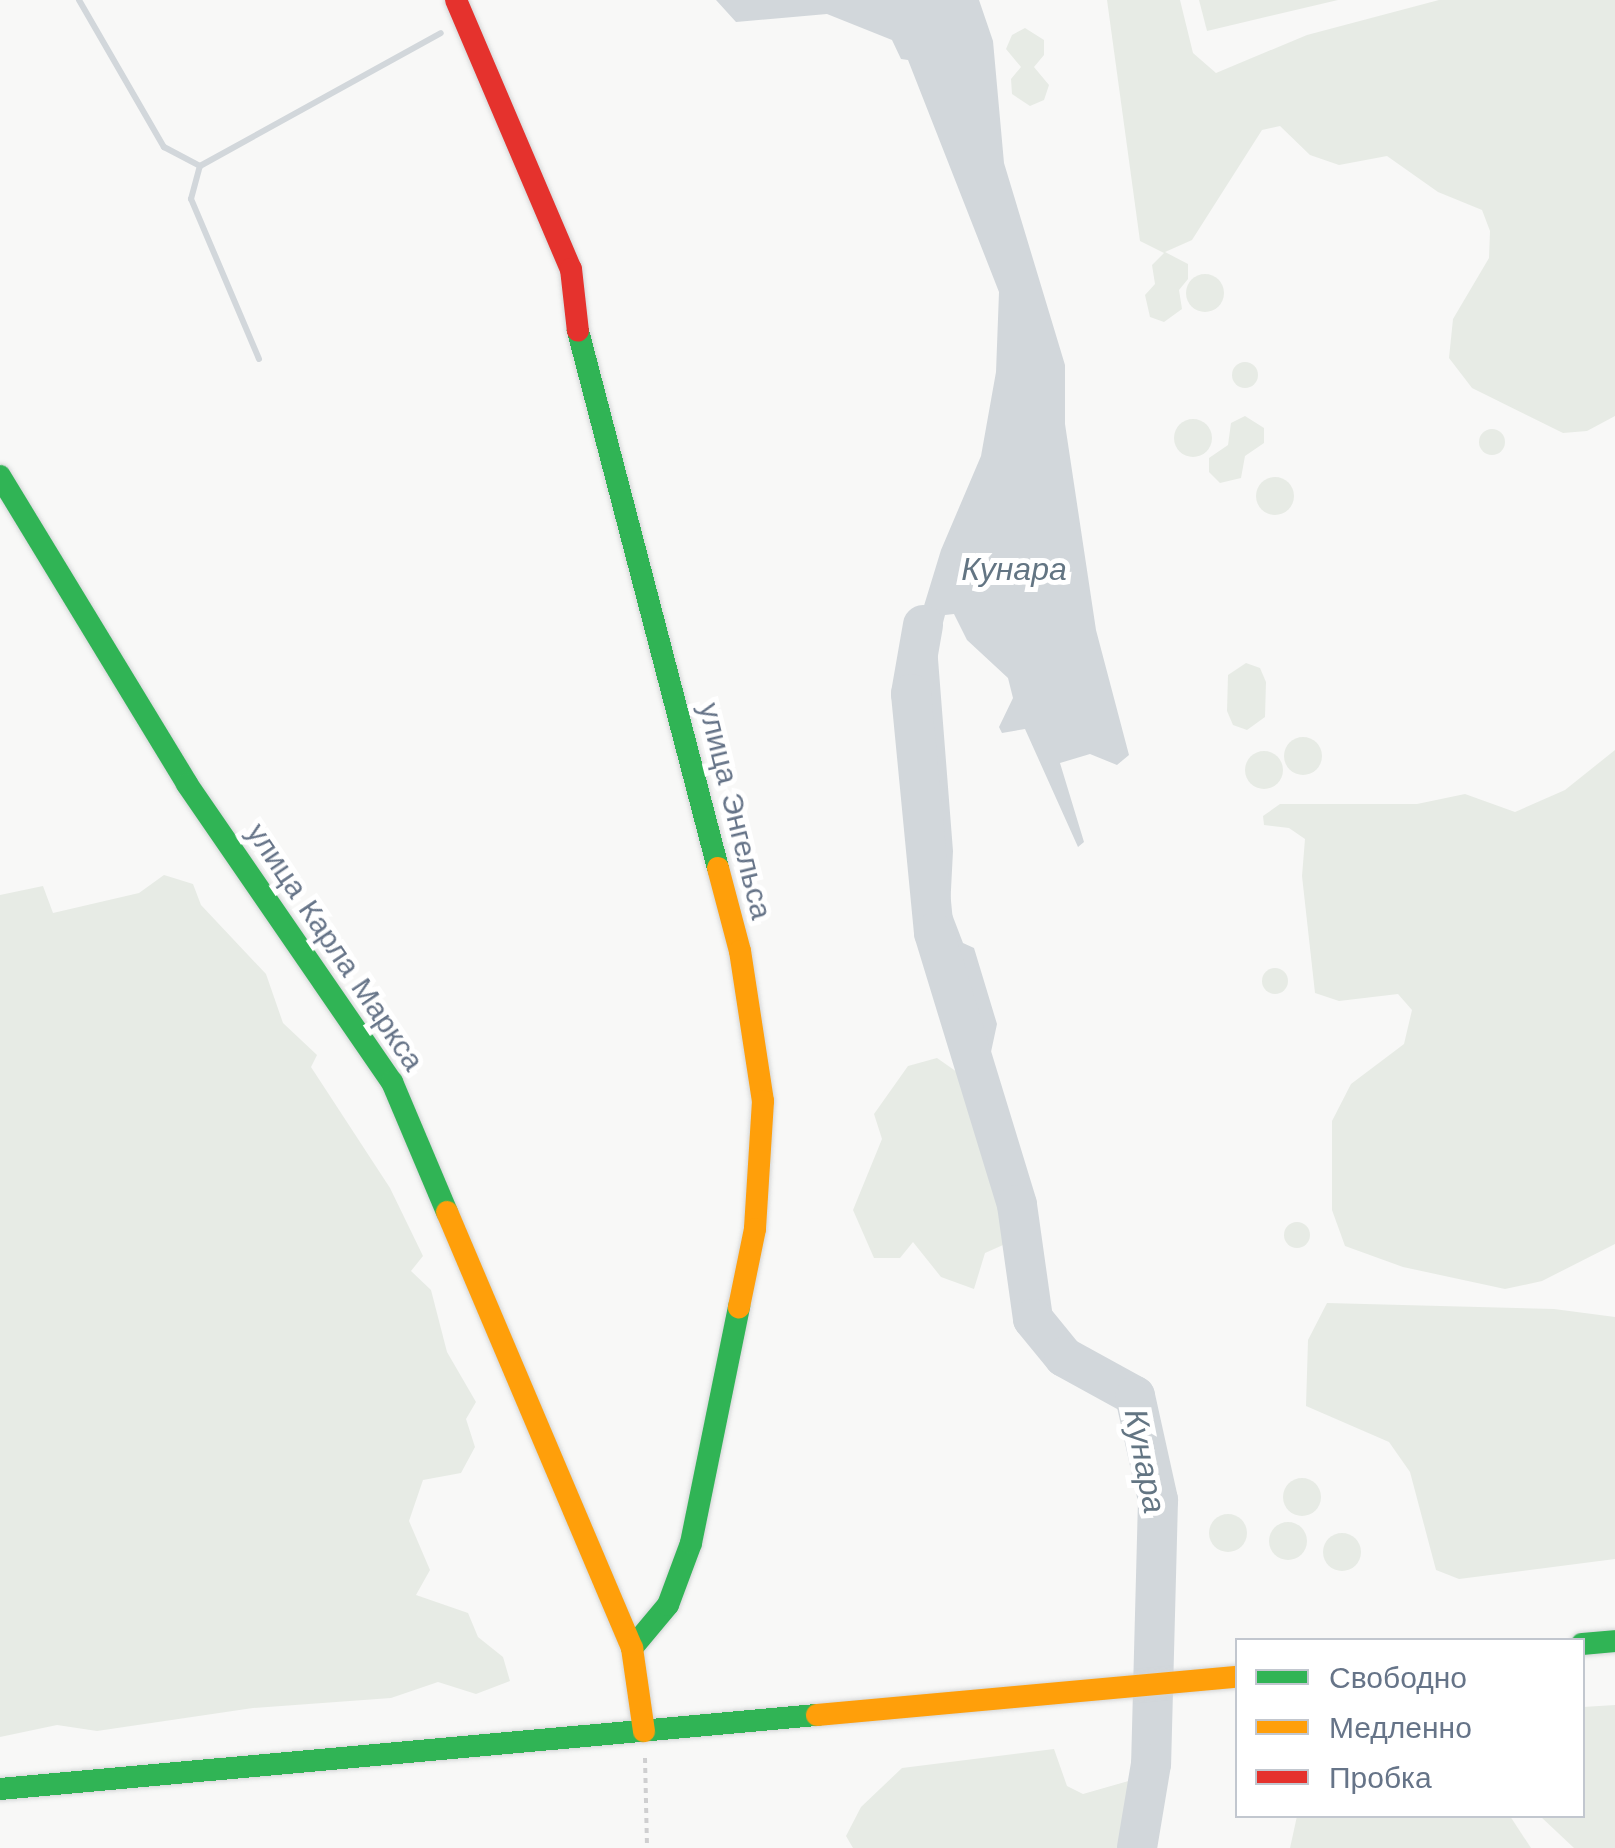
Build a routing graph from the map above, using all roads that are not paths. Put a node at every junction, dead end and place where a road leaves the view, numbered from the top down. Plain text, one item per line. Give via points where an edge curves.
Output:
1 (456, 0) edge
2 (0, 476) edge
3 (1615, 1641) edge
4 (1585, 1644) edge
5 (632, 1648) junction
6 (1235, 1677) edge
7 (644, 1731) junction
8 (0, 1789) edge

1 - 5 street, улица Энгельса via 571,269 580,344 740,951 762,1101 754,1229 690,1543 668,1604
2 - 5 street, улица Карла Маркса via 187,784 392,1082
3 - 4 street
5 - 7 street, улица Карла Маркса
6 - 7 street
7 - 8 street

